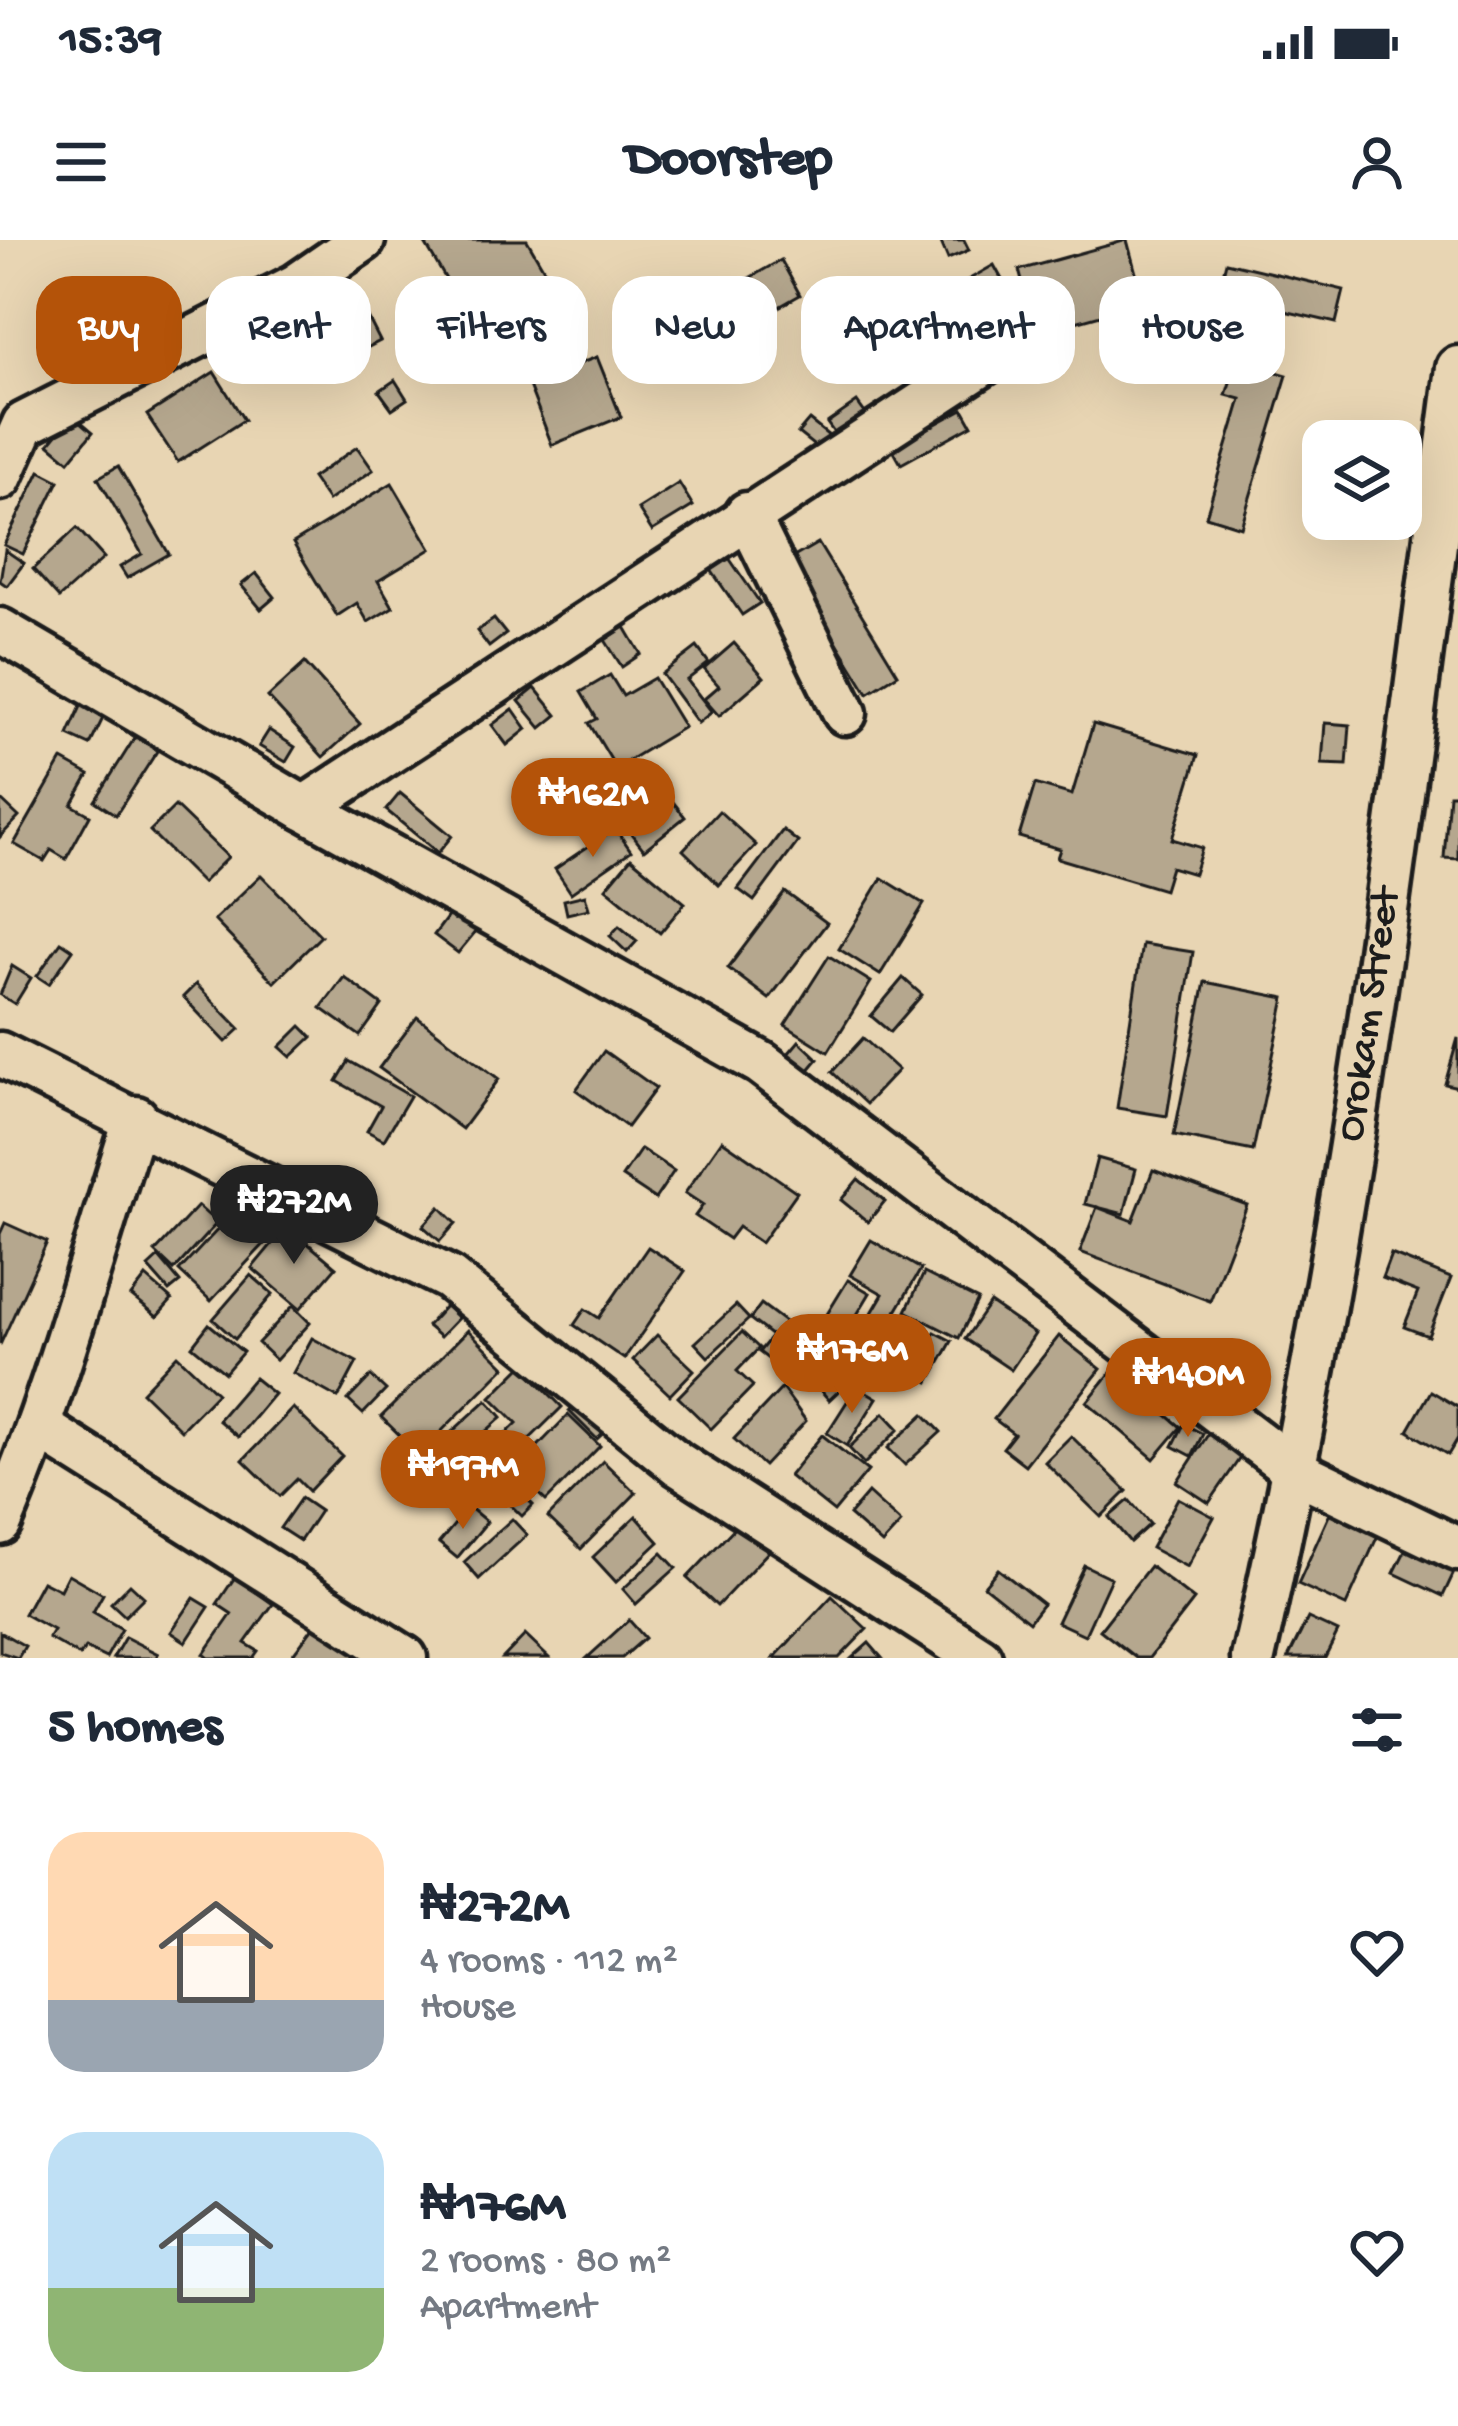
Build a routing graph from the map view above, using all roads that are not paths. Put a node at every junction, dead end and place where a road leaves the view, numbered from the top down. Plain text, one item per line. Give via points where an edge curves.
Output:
1 (363, 240) edge
2 (1458, 368) edge
3 (951, 384) edge
4 (0, 478) edge
5 (746, 514) junction
6 (0, 630) edge
7 (845, 713) dead end
8 (304, 808) junction
9 (0, 1054) edge
10 (136, 1118) junction
11 (41, 1427) junction
12 (1296, 1471) junction
13 (0, 1523) edge
14 (1458, 1549) edge
15 (405, 1658) edge
16 (980, 1658) edge
17 (1253, 1658) edge

1 - 4 street via 296,286 24,424
2 - 12 street, Orokam Street via 1379,966
3 - 5 street
5 - 7 street
5 - 8 street
6 - 8 street
8 - 12 street via 761,1063
9 - 10 street
10 - 11 street
10 - 16 street via 449,1278 678,1464
11 - 13 street
11 - 15 street
12 - 14 street
12 - 17 street, Orokam Street

